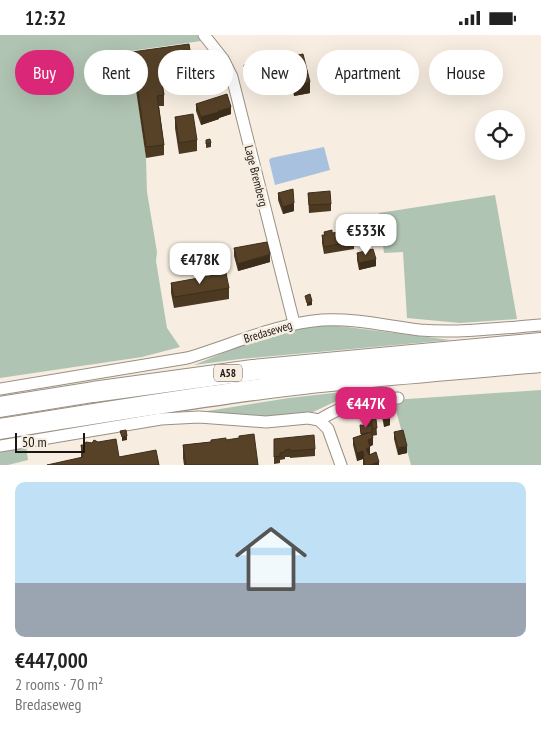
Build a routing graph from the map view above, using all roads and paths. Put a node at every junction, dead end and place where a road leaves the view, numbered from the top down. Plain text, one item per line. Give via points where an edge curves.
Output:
1 (204, 35) edge
2 (294, 323) junction
3 (541, 325) edge
4 (541, 343) edge
5 (541, 362) edge
6 (0, 389) edge
7 (398, 397) dead end
8 (0, 407) edge
9 (318, 421) junction
10 (0, 429) edge
11 (0, 446) edge
12 (340, 465) edge

1 - 2 street, Lage Bremberg via 232,77
2 - 3 street, Bredaseweg via 351,321 450,331
2 - 6 street, Bredaseweg via 187,358
4 - 8 highway, A58 via 253,370
5 - 10 highway, A58 via 278,387
7 - 9 street via 369,399 349,405
9 - 11 street via 308,418 266,422 198,417 162,419
9 - 12 street via 328,429

